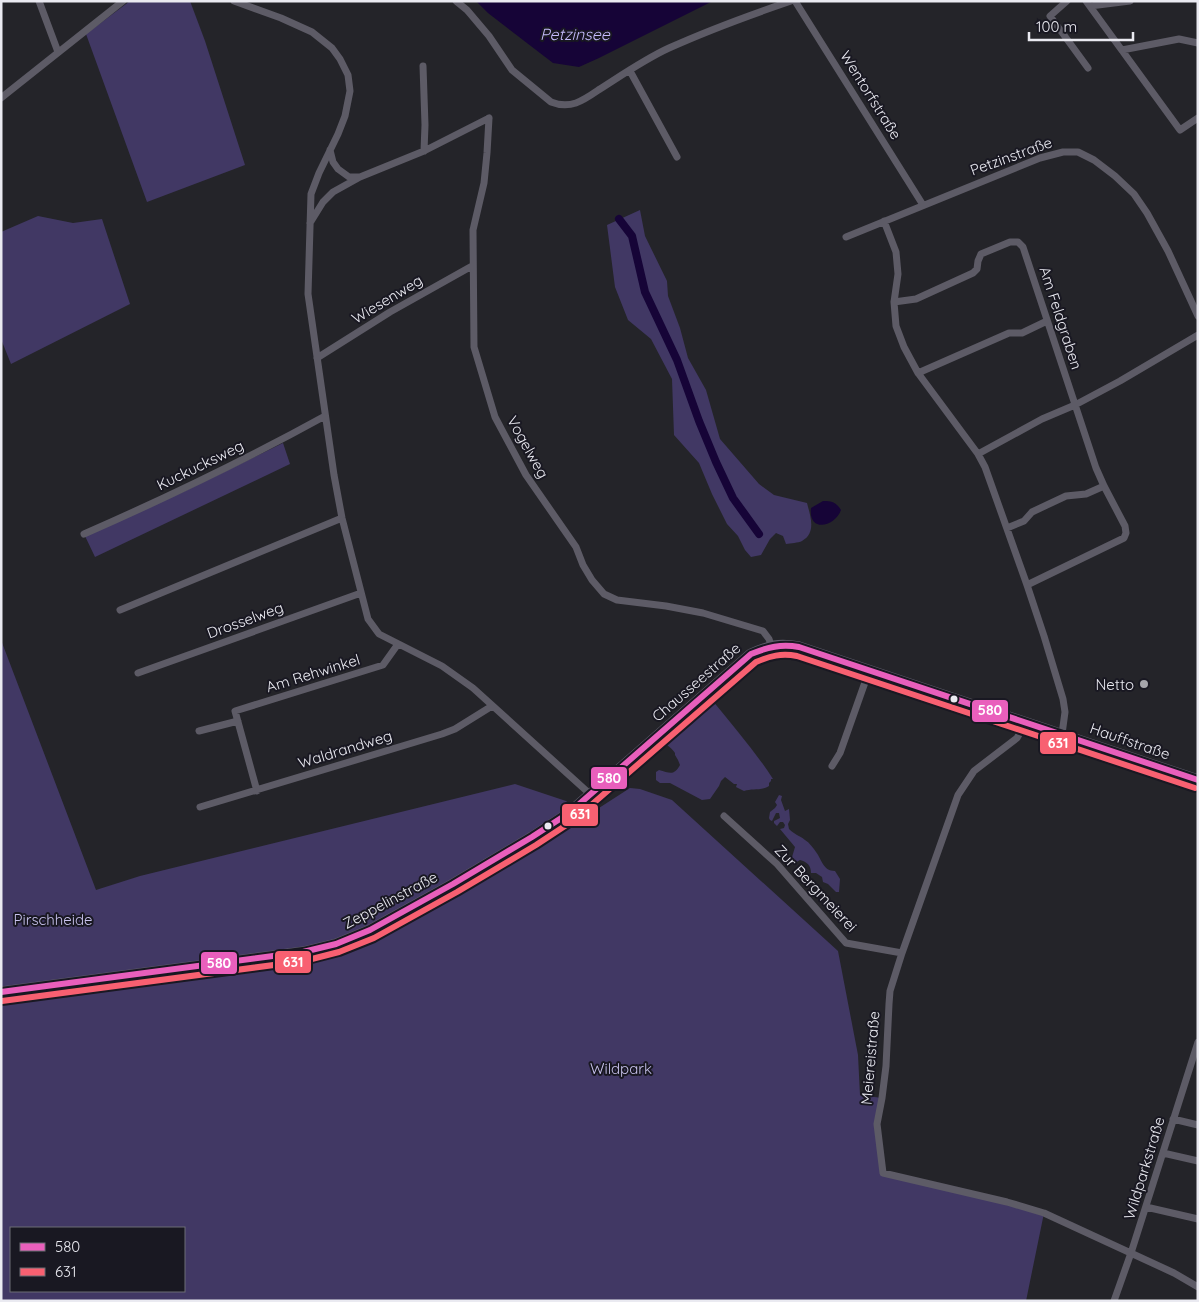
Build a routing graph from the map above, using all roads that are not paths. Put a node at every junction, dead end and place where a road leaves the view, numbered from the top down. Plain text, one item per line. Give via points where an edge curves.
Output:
1 (38, 1) edge
2 (123, 1) edge
3 (234, 1) edge
4 (456, 1) edge
5 (793, 1) edge
6 (1067, 1) edge
7 (1130, 1) edge
8 (1088, 4) edge
9 (1198, 43) edge
10 (1122, 50) junction
11 (58, 52) junction
12 (423, 66) dead end
13 (1088, 68) dead end
14 (630, 71) junction
15 (1, 98) edge
16 (1198, 118) edge
17 (330, 150) junction
18 (424, 152) junction
19 (677, 157) dead end
20 (360, 177) junction
21 (923, 205) junction
22 (884, 221) junction
23 (309, 225) junction
24 (846, 237) dead end
25 (472, 266) junction
26 (894, 302) junction
27 (1198, 316) edge
28 (1047, 321) junction
29 (1198, 335) edge
30 (317, 358) junction
31 (918, 373) junction
32 (1074, 405) junction
33 (325, 416) junction
34 (978, 454) junction
35 (1104, 486) junction
36 (342, 518) junction
37 (1006, 528) junction
38 (84, 534) dead end
39 (1027, 585) junction
40 (361, 593) junction
41 (120, 610) dead end
42 (398, 644) junction
43 (771, 646) junction
44 (870, 671) junction
45 (138, 672) dead end
46 (492, 706) junction
47 (238, 721) junction
48 (1024, 722) junction
49 (199, 732) dead end
50 (1062, 734) junction
51 (832, 766) dead end
52 (1198, 780) edge
53 (257, 791) junction
54 (591, 795) junction
55 (200, 807) dead end
56 (724, 816) dead end
57 (902, 953) junction
58 (1, 992) edge
59 (1198, 1042) edge
60 (1173, 1119) junction
61 (1198, 1125) edge
62 (1163, 1153) junction
63 (1198, 1161) edge
64 (1146, 1207) junction
65 (1198, 1219) edge
66 (1131, 1253) junction
67 (1198, 1287) edge
68 (1114, 1301) edge

1 - 11 street
2 - 11 street
3 - 17 street via 312,32 340,59 348,75 350,91
4 - 14 street via 478,23 512,70 558,105 583,100
5 - 14 street via 668,48
5 - 21 street, Wentorfstraße
6 - 13 street via 1050,16
7 - 8 street
8 - 10 street
9 - 10 street via 1179,39
10 - 16 street via 1180,130
11 - 15 street
12 - 18 street
14 - 19 street
17 - 20 street via 338,169 348,177
17 - 23 street via 311,194
18 - 20 street
18 - 25 street, Vogelweg via 489,118 484,183 473,230
20 - 23 street via 333,192
21 - 22 street, Petzinstraße
21 - 27 street, Petzinstraße via 1040,158 1078,152 1094,160 1134,194 1168,251
22 - 24 street, Petzinstraße
22 - 26 street via 896,252 898,274
23 - 30 street via 308,294
25 - 30 street, Wiesenweg
25 - 43 street, Vogelweg via 474,347 495,417 526,475 576,547 592,580 604,594 617,600 703,613 763,631
26 - 28 street, Am Feldgraben via 916,299 973,273 978,269 981,254 1018,242 1023,247
26 - 31 street via 896,326
28 - 31 street via 1022,332 1009,333
28 - 32 street, Am Feldgraben
29 - 32 street
30 - 33 street
31 - 34 street
32 - 34 street
32 - 35 street, Am Feldgraben
33 - 36 street
33 - 38 street, Kuckucksweg via 250,456
34 - 37 street
35 - 37 street via 1086,494 1066,496
35 - 39 street, Am Feldgraben via 1125,526 1124,538
36 - 40 street
36 - 41 street
37 - 39 street
39 - 50 street via 1063,699
40 - 42 street via 368,619 379,634
40 - 45 street, Drosselweg
42 - 46 street via 442,666
42 - 47 street, Am Rehwinkel via 383,665 235,711
43 - 44 main road, Chausseestraße via 799,647
43 - 54 main road, Chausseestraße via 751,654
44 - 48 main road, Chausseestraße
44 - 51 street via 840,753
46 - 53 street, Waldrandweg via 442,734
46 - 54 street
47 - 49 street
47 - 53 street
48 - 50 main road, Hauffstraße
48 - 57 street, Meiereistraße via 1017,738 974,771 958,795
50 - 52 main road, Hauffstraße
53 - 55 street, Waldrandweg
54 - 58 main road, Zeppelinstraße via 532,837 453,884 370,930 336,944 303,952
56 - 57 street, Zur Bergmeierei via 778,864 846,943
57 - 66 street, Meiereistraße via 888,1004 886,1066 877,1124 883,1173 1044,1213
59 - 60 street, Wildparkstraße
60 - 61 street
60 - 62 street, Wildparkstraße
62 - 63 street
62 - 64 street, Wildparkstraße
64 - 65 street
64 - 66 street, Wildparkstraße
66 - 67 street
66 - 68 street, Wildparkstraße

